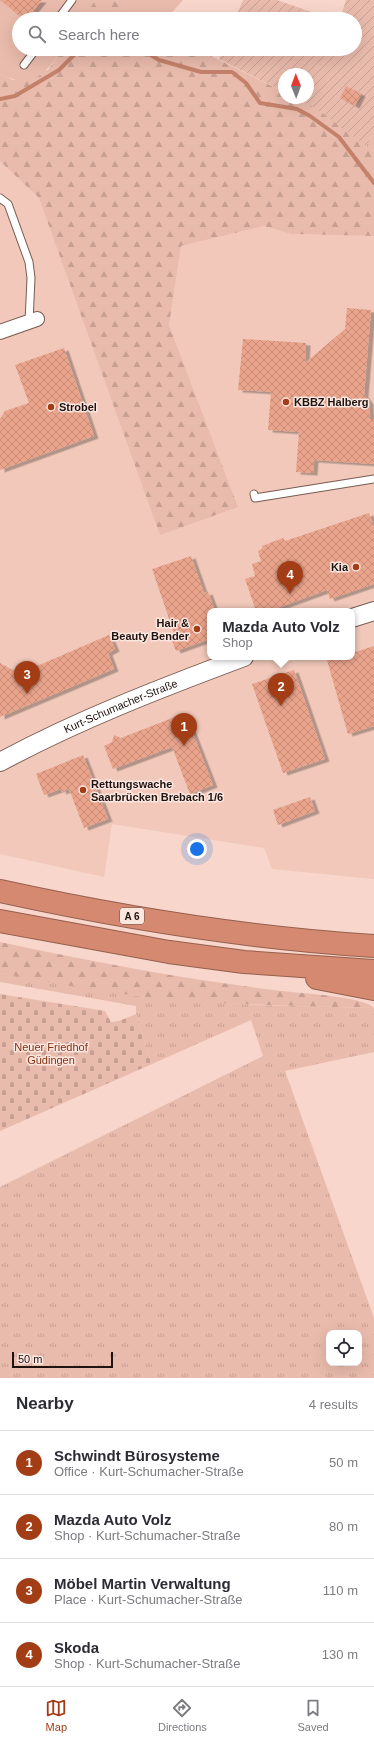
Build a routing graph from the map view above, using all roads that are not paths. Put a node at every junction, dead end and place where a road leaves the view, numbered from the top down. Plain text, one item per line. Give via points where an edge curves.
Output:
1 (72, 0) edge
2 (63, 12) edge
3 (31, 56) edge
4 (24, 65) dead end
5 (0, 198) edge
6 (33, 320) joint
7 (0, 332) edge
8 (374, 479) edge
9 (254, 494) dead end
10 (374, 611) edge
11 (355, 617) edge
12 (236, 660) edge
13 (0, 762) edge
14 (0, 891) edge
15 (0, 921) edge
16 (374, 946) edge
17 (244, 962) junction
18 (374, 971) edge
19 (374, 989) edge

1 - 2 lane
3 - 4 lane
5 - 6 lane via 8,204 29,262
6 - 7 street
8 - 9 lane via 254,498
10 - 11 street
12 - 13 street, Kurt-Schumacher-Straße via 84,720
14 - 16 highway, A 6 via 90,909 264,936
15 - 17 highway via 169,952
17 - 18 highway
17 - 19 highway

